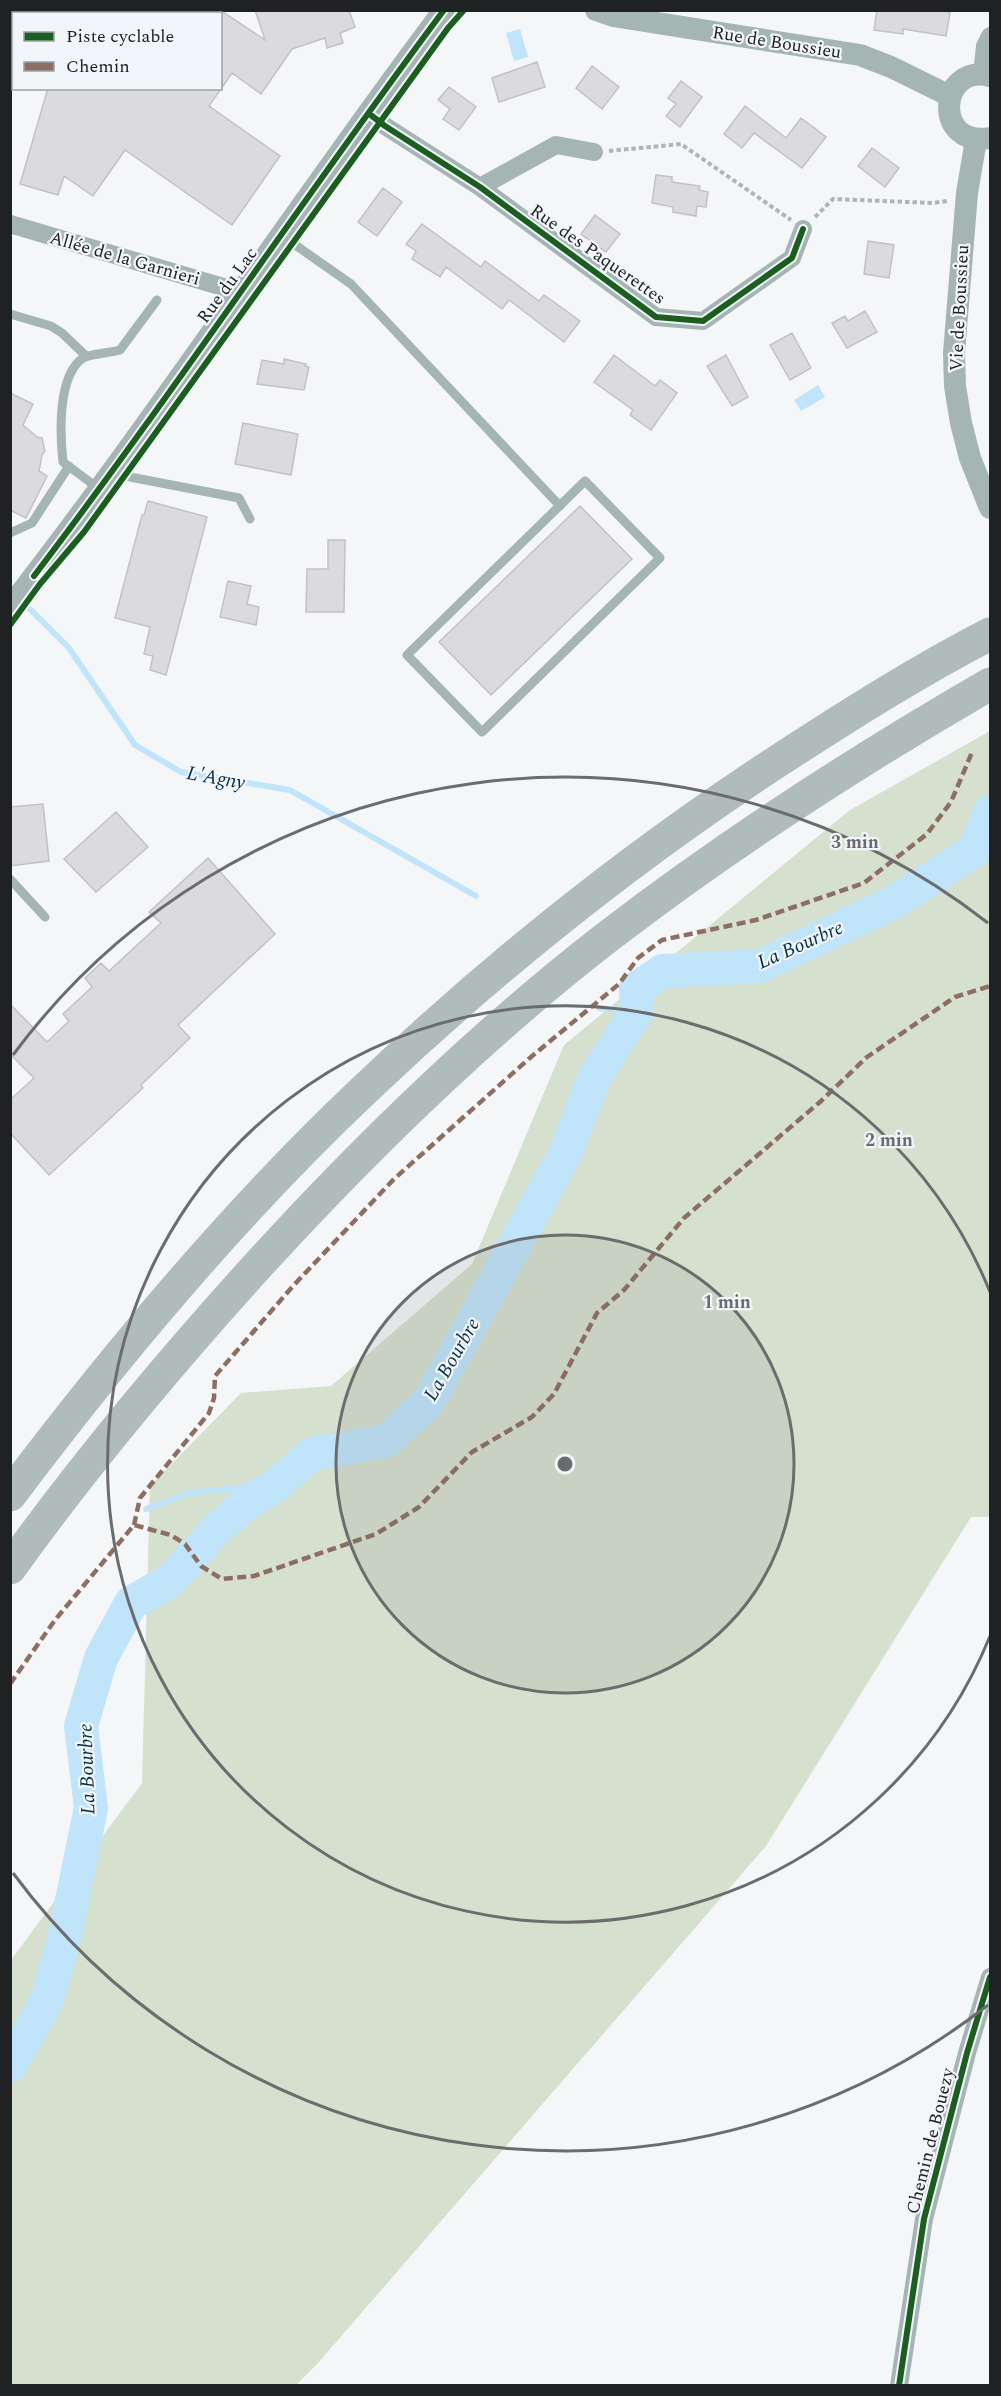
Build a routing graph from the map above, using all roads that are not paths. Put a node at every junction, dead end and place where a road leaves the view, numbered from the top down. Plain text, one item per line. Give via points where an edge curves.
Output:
1 (444, 10) edge
2 (596, 10) edge
3 (990, 36) edge
4 (986, 76) edge
5 (950, 96) junction
6 (367, 112) junction
7 (983, 139) edge
8 (594, 152) road end
9 (480, 188) junction
10 (10, 224) edge
11 (803, 229) road end
12 (281, 235) junction
13 (240, 292) junction
14 (157, 300) dead end
15 (10, 314) edge
16 (86, 356) junction
17 (69, 466) junction
18 (115, 468) junction
19 (100, 489) junction
20 (560, 506) junction
21 (990, 508) edge
22 (250, 519) dead end
23 (10, 533) edge
24 (10, 607) edge
25 (990, 634) edge
26 (990, 684) edge
27 (10, 879) edge
28 (45, 917) dead end
29 (10, 1495) edge
30 (10, 1568) edge
31 (990, 1977) edge
32 (899, 2385) edge

1 - 6 street, Rue du Lac
2 - 5 street, Rue de Boussieu via 860,56
3 - 4 street
4 - 5 street via 965,78
5 - 7 street via 950,118 956,128 964,136
6 - 9 street, Rue des Paquerettes
6 - 12 street, Rue du Lac
7 - 21 street, Vie de Boussieu via 967,194 954,353 961,423
8 - 9 street via 556,145
9 - 11 street, Rue des Paquerettes via 656,317 703,321 792,258
10 - 13 street, Allée de la Garnieri
12 - 13 street, Rue du Lac
12 - 20 lane via 351,284
13 - 18 street, Rue du Lac
14 - 16 lane via 120,350
15 - 16 lane via 51,326
16 - 17 lane via 77,363 65,387 61,441 63,462
17 - 19 lane
17 - 23 lane via 32,524
18 - 19 street, Rue du Lac
18 - 22 lane via 130,477 239,498
19 - 24 street, Rue du Lac
20 - 20 lane via 585,481 660,558 482,732 407,655
25 - 29 highway via 858,709 730,792 599,888 484,982 361,1092 175,1288
26 - 30 highway via 767,820 596,946 466,1057 330,1187 211,1317 109,1439
27 - 28 lane
31 - 32 street, Chemin de Bouezy via 924,2219

